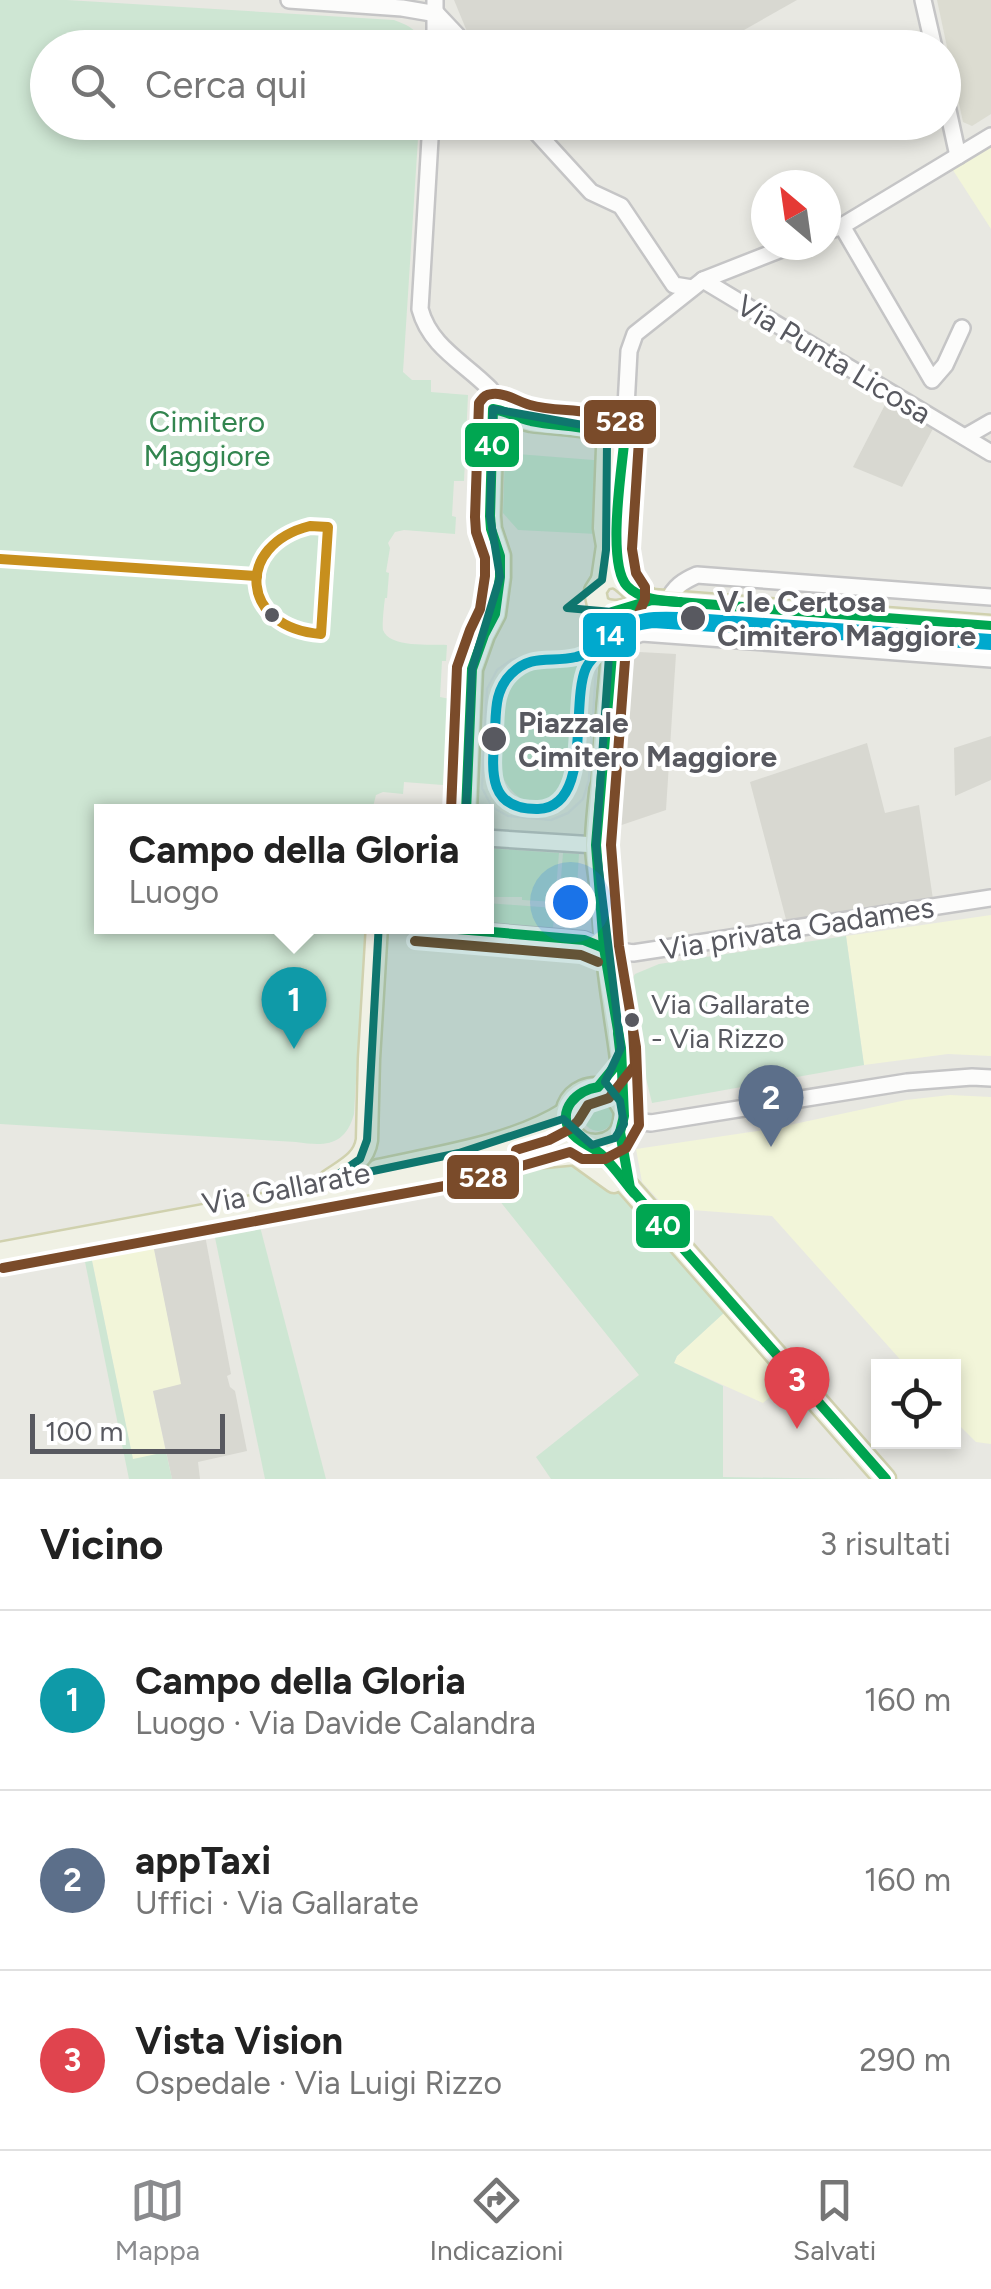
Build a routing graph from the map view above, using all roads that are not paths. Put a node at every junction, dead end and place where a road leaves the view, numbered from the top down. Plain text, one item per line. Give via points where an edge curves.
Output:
1 (289, 0) edge
2 (923, 0) edge
3 (436, 7) edge
4 (454, 30) edge
5 (930, 30) edge
6 (991, 136) edge
7 (429, 140) edge
8 (543, 140) edge
9 (954, 140) edge
10 (958, 156) junction
11 (842, 226) joint
12 (756, 260) edge
13 (698, 284) junction
14 (962, 328) dead end
15 (492, 401) junction
16 (991, 422) edge
17 (605, 433) junction
18 (965, 437) junction
19 (624, 444) junction
20 (991, 453) edge
21 (617, 582) junction
22 (990, 597) edge
23 (660, 601) junction
24 (618, 610) junction
25 (991, 626) edge
26 (611, 654) junction
27 (991, 659) edge
28 (466, 804) edge
29 (494, 839) edge
30 (596, 845) junction
31 (991, 898) edge
32 (494, 932) edge
33 (376, 934) edge
34 (604, 948) junction
35 (621, 1059) junction
36 (991, 1078) edge
37 (598, 1087) junction
38 (566, 1114) junction
39 (623, 1119) junction
40 (582, 1140) junction
41 (463, 1167) junction
42 (330, 1180) junction
43 (630, 1188) junction
44 (0, 1242) edge
45 (0, 1253) edge
46 (885, 1478) edge

1 - 3 street
2 - 5 street
3 - 4 street
6 - 10 street
7 - 15 street via 420,309 428,332 486,385
8 - 13 street, Via Punta Licosa via 591,192 621,206 674,285
9 - 10 street
10 - 11 street
11 - 14 street via 932,380
12 - 13 street
13 - 18 street, Via Punta Licosa
13 - 19 street via 631,342
15 - 17 main road via 526,420
15 - 28 main road via 490,516 500,577 495,614 472,669
16 - 18 street
17 - 19 main road
17 - 21 main road via 604,528
18 - 20 street, Via Punta Licosa
19 - 21 main road
21 - 23 main road
21 - 24 main road via 630,598
21 - 24 main road via 596,588 596,602 602,610
22 - 23 street via 697,574
23 - 24 main road
23 - 25 main road
24 - 26 main road
26 - 27 street via 642,633
26 - 30 main road
29 - 30 street
30 - 34 main road
31 - 34 street, Via privata Gadames via 633,953
32 - 34 street via 584,940
33 - 42 main road via 368,1140 360,1159
34 - 35 main road
35 - 37 main road, Via Gallarate
35 - 39 main road
36 - 39 street, Via Gallarate via 907,1082 651,1123
37 - 38 main road, Via Gallarate via 577,1094
37 - 39 main road via 615,1094
38 - 40 main road via 569,1129
38 - 42 main road, Via Gallarate via 459,1153
39 - 40 main road, Via Gallarate via 608,1143
39 - 43 main road
40 - 41 main road, Via Gallarate
40 - 43 main road
41 - 43 main road via 575,1154
41 - 45 main road, Via Gallarate
42 - 44 main road, Via Gallarate
43 - 46 main road

